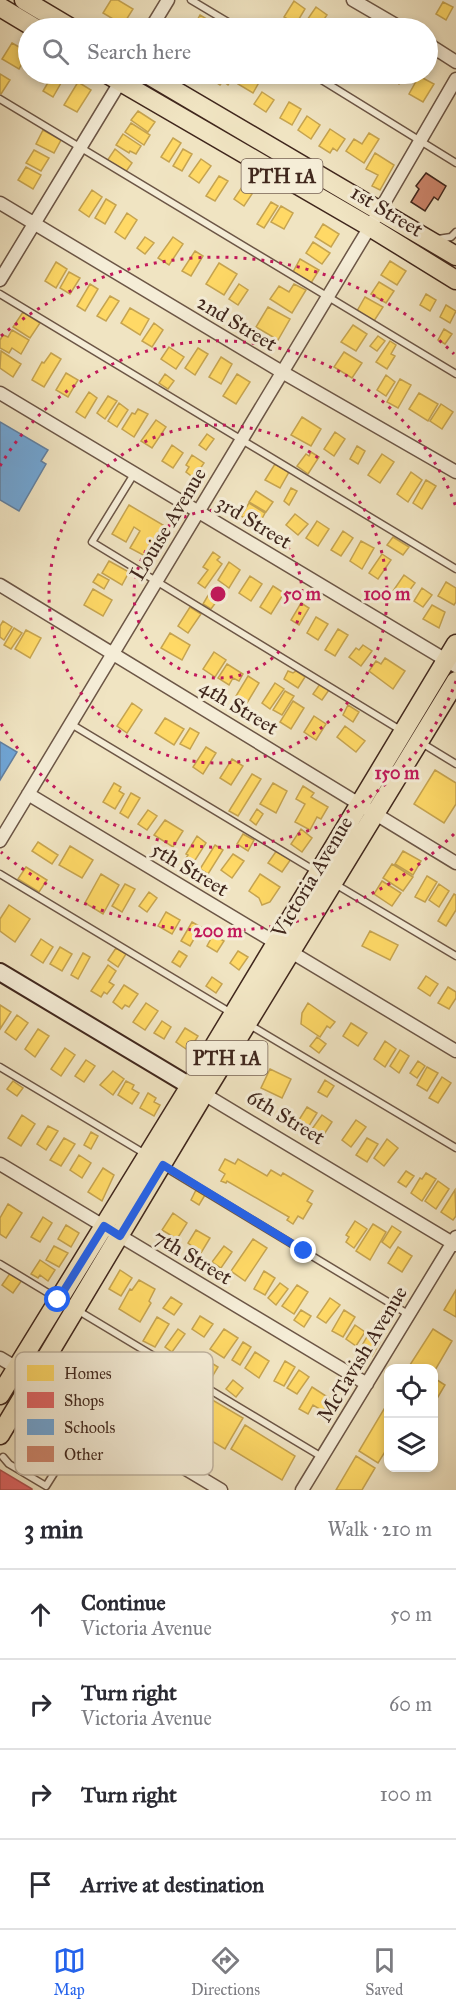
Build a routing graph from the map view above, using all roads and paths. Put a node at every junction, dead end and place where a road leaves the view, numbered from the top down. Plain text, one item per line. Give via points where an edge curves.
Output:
1 (24, 0) edge
2 (168, 0) edge
3 (191, 0) edge
4 (353, 0) edge
5 (0, 7) edge
6 (18, 18) edge
7 (55, 18) edge
8 (157, 18) edge
9 (221, 18) edge
10 (384, 18) edge
11 (438, 51) edge
12 (456, 62) edge
13 (456, 79) edge
14 (113, 84) edge
15 (130, 84) edge
16 (164, 84) edge
17 (329, 84) edge
18 (0, 99) edge
19 (421, 140) junction
20 (80, 147) junction
21 (456, 163) edge
22 (0, 203) edge
23 (380, 210) junction
24 (34, 224) junction
25 (370, 226) junction
26 (456, 233) edge
27 (429, 240) junction
28 (456, 256) edge
29 (456, 279) edge
30 (0, 280) edge
31 (0, 294) edge
32 (327, 297) junction
33 (282, 372) junction
34 (456, 374) edge
35 (0, 393) edge
36 (242, 439) junction
37 (456, 472) edge
38 (134, 473) junction
39 (198, 511) junction
40 (456, 569) edge
41 (156, 582) junction
42 (0, 585) edge
43 (456, 644) edge
44 (113, 653) junction
45 (451, 663) edge
46 (456, 681) edge
47 (70, 724) junction
48 (403, 731) junction
49 (420, 742) junction
50 (456, 764) edge
51 (28, 794) junction
52 (359, 803) junction
53 (376, 814) junction
54 (0, 841) edge
55 (456, 863) edge
56 (318, 872) junction
57 (0, 874) edge
58 (334, 883) junction
59 (275, 943) junction
60 (292, 953) junction
61 (456, 956) edge
62 (0, 972) edge
63 (241, 1019) junction
64 (456, 1051) edge
65 (0, 1067) edge
66 (197, 1090) junction
67 (456, 1148) edge
68 (147, 1155) junction
69 (0, 1164) edge
70 (163, 1165) junction
71 (104, 1226) junction
72 (120, 1236) junction
73 (455, 1242) edge
74 (0, 1264) edge
75 (58, 1300) junction
76 (76, 1310) junction
77 (409, 1315) junction
78 (26, 1352) edge
79 (50, 1352) edge
80 (146, 1352) edge
81 (0, 1358) edge
82 (15, 1367) edge
83 (15, 1370) edge
84 (366, 1384) junction
85 (213, 1392) edge
86 (0, 1395) edge
87 (15, 1410) edge
88 (0, 1435) edge
89 (3, 1457) dead end
90 (322, 1457) junction
91 (15, 1468) edge
92 (26, 1475) edge
93 (53, 1475) edge
94 (197, 1475) edge
95 (45, 1488) edge
96 (222, 1490) edge
97 (302, 1490) edge

1 - 7 main road
2 - 8 street
3 - 9 lane
4 - 10 street
5 - 6 main road
11 - 12 street
13 - 19 street, Louise Avenue
14 - 20 street
15 - 25 main road, 1st Street / PTH 1A
16 - 23 main road, 1st Street / PTH 1A
17 - 19 lane
18 - 20 lane
19 - 21 lane
19 - 23 street, Louise Avenue
20 - 24 street
20 - 32 lane
22 - 24 street, 2nd Street
23 - 25 street, Louise Avenue
23 - 27 main road, 1st Street / PTH 1A
24 - 30 street
24 - 33 street, 2nd Street
25 - 29 main road, 1st Street / PTH 1A
25 - 32 street, Louise Avenue
26 - 27 lane
27 - 28 main road, 1st Street / PTH 1A
31 - 36 lane
32 - 33 street, Louise Avenue
32 - 34 lane
33 - 36 street, Louise Avenue
33 - 37 street, 2nd Street
35 - 38 street, 3rd Street
36 - 39 street, Louise Avenue
36 - 40 lane
38 - 39 street, 3rd Street
38 - 41 lane via 92,542
39 - 41 street, Louise Avenue
39 - 45 street, 3rd Street
41 - 44 street, Louise Avenue
41 - 48 lane
42 - 44 street, 4th Street
43 - 45 main road, Victoria Avenue / PTH 1A
44 - 47 street, Louise Avenue
44 - 52 street, 4th Street
45 - 48 main road, Victoria Avenue / PTH 1A
46 - 49 main road, Victoria Avenue / PTH 1A
47 - 51 street, Louise Avenue
47 - 56 lane
48 - 52 main road, Victoria Avenue / PTH 1A
49 - 50 lane
49 - 53 main road, Victoria Avenue / PTH 1A
51 - 54 street, Louise Avenue
51 - 59 street, 5th Street
52 - 53 street, 4th Street
52 - 56 main road, Victoria Avenue / PTH 1A
53 - 55 street, 4th Street
53 - 58 main road, Victoria Avenue / PTH 1A
56 - 59 main road, Victoria Avenue / PTH 1A
57 - 63 lane
58 - 60 main road, Victoria Avenue / PTH 1A
58 - 61 lane
59 - 60 street, 5th Street
59 - 63 main road, Victoria Avenue / PTH 1A
60 - 63 main road, Victoria Avenue / PTH 1A
60 - 64 street, 5th Street
62 - 66 street, 6th Street
63 - 66 main road, Victoria Avenue / PTH 1A
63 - 67 lane
65 - 68 lane
66 - 68 main road, Victoria Avenue / PTH 1A
66 - 70 main road, Victoria Avenue / PTH 1A
66 - 73 street, 6th Street
68 - 71 main road, Victoria Avenue / PTH 1A
69 - 71 street, 7th Street
70 - 72 main road, Victoria Avenue / PTH 1A
70 - 77 lane
71 - 72 street, 7th Street
71 - 75 main road, Victoria Avenue / PTH 1A
72 - 76 main road, Victoria Avenue / PTH 1A
72 - 84 street, 7th Street
73 - 77 street, McTavish Avenue
74 - 75 lane
75 - 78 main road, Victoria Avenue / PTH 1A
76 - 79 main road, Victoria Avenue / PTH 1A
76 - 80 lane
77 - 84 street, McTavish Avenue
81 - 82 street
83 - 86 main road, Victoria Avenue / PTH 1A
84 - 90 street, McTavish Avenue
85 - 90 lane
87 - 88 main road, Victoria Avenue / PTH 1A
89 - 91 lane
90 - 97 street, McTavish Avenue
92 - 95 lane
93 - 95 lane
94 - 96 street

